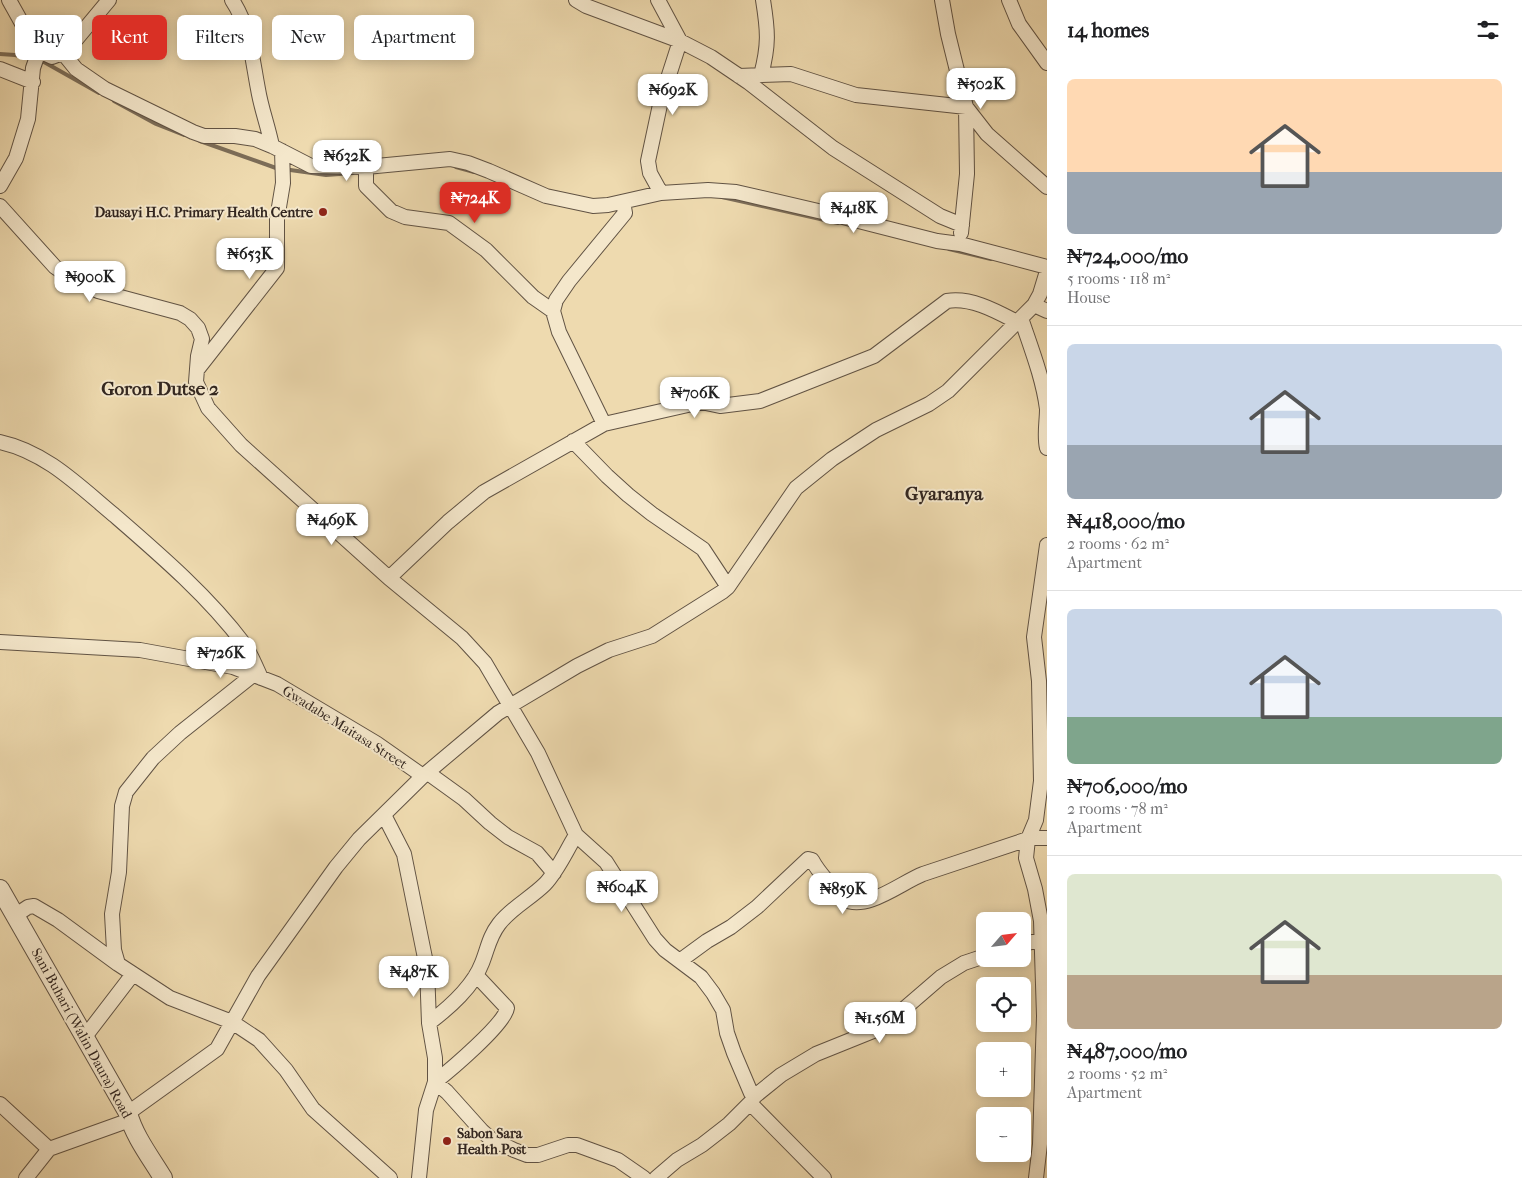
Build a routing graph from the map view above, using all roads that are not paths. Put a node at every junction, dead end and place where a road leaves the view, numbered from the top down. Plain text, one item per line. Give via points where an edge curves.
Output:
1 (9, 0) edge
2 (109, 0) edge
3 (232, 0) edge
4 (576, 0) edge
5 (658, 0) edge
6 (763, 0) edge
7 (942, 0) edge
8 (1009, 0) edge
9 (17, 15) edge
10 (82, 31) edge
11 (680, 41) junction
12 (36, 60) edge
13 (69, 60) edge
14 (1047, 63) edge
15 (0, 69) edge
16 (761, 75) junction
17 (740, 76) junction
18 (33, 82) junction
19 (966, 107) junction
20 (277, 148) junction
21 (366, 167) junction
22 (0, 186) edge
23 (1047, 187) edge
24 (662, 193) junction
25 (0, 206) edge
26 (624, 207) junction
27 (962, 225) junction
28 (960, 244) junction
29 (1047, 267) edge
30 (1047, 271) edge
31 (1036, 300) junction
32 (553, 311) junction
33 (1047, 311) edge
34 (1019, 320) junction
35 (197, 370) junction
36 (604, 424) junction
37 (573, 441) junction
38 (0, 442) edge
39 (1047, 448) edge
40 (1047, 545) edge
41 (389, 578) junction
42 (728, 587) junction
43 (0, 642) edge
44 (257, 676) junction
45 (511, 705) junction
46 (426, 775) junction
47 (384, 815) junction
48 (576, 835) junction
49 (1047, 838) edge
50 (1028, 839) junction
51 (554, 873) junction
52 (0, 888) edge
53 (16, 915) junction
54 (1044, 939) edge
55 (1031, 942) edge
56 (976, 959) edge
57 (681, 960) junction
58 (118, 964) junction
59 (133, 974) junction
60 (476, 975) junction
61 (232, 1022) junction
62 (429, 1023) junction
63 (84, 1038) junction
64 (435, 1082) junction
65 (752, 1100) junction
66 (0, 1104) edge
67 (5, 1115) edge
68 (129, 1116) junction
69 (49, 1149) junction
70 (26, 1178) edge
71 (163, 1178) edge
72 (390, 1178) edge
73 (419, 1178) edge
74 (644, 1178) edge
75 (656, 1178) edge
76 (824, 1178) edge
77 (1036, 1178) edge

1 - 9 street
2 - 10 street
3 - 20 street via 251,43 258,91
4 - 11 street
5 - 11 street
6 - 16 street via 768,31
7 - 19 street
8 - 14 street via 1019,24
11 - 17 street
11 - 24 street via 661,100 648,161 650,173
12 - 18 street
13 - 20 street via 105,89 193,132 204,136 235,136
15 - 18 street
16 - 17 street
16 - 19 street via 791,74 856,94
17 - 27 street via 833,148 940,216
18 - 22 street via 28,119 16,158
19 - 23 street via 987,134
19 - 27 street via 967,174
20 - 21 street via 311,166
20 - 35 street via 283,183 277,219 277,268
21 - 26 street via 450,159 489,170 555,199 593,206
21 - 32 street via 366,186 391,211 404,217 449,223 486,250 533,297
24 - 26 street
24 - 28 street via 736,192
25 - 35 street via 55,267 74,280 98,291 180,313 190,319 202,339
26 - 32 street via 568,280
27 - 28 street
28 - 29 street
30 - 31 street
31 - 33 street
31 - 34 street
32 - 36 street
34 - 36 street via 988,307 947,301 874,356 760,401 720,406 701,402
34 - 39 street via 1042,383 1047,412
34 - 42 street via 948,391 876,430 796,488
35 - 41 street via 196,382 208,408 240,445
36 - 37 street
37 - 41 street via 484,492
37 - 42 street via 634,500 704,549
38 - 44 street via 35,454 63,472 156,550 245,645
40 - 50 street via 1034,637 1039,681 1040,781 1036,820
41 - 45 street via 462,638 485,664
42 - 45 street via 652,636 609,650
43 - 44 street, Gwadabe Maitasa Street via 140,650 233,666
44 - 46 street, Gwadabe Maitasa Street via 277,684
44 - 58 street via 180,733 126,792 112,914
45 - 46 street
45 - 48 street via 538,752
46 - 47 street
46 - 51 street, Gwadabe Maitasa Street via 464,798 508,837 537,854
47 - 61 street via 336,867 258,976
47 - 62 street via 404,854 426,968
48 - 51 street
48 - 57 street via 606,862 655,939
49 - 50 street
50 - 54 street via 1026,858
50 - 57 street via 910,879 860,903 842,898 808,859 757,907
51 - 60 street via 499,923 488,940
52 - 53 street, Sani Buhari (Walin Daura) Road
53 - 58 street via 34,906
53 - 63 street, Sani Buhari (Walin Daura) Road
54 - 55 street
54 - 77 street via 1040,1144
56 - 65 street via 941,977 883,1027 816,1054 781,1075
57 - 65 street via 702,977 723,1010 727,1033
58 - 59 street
59 - 61 street via 170,998
59 - 63 street
60 - 62 street via 466,989
60 - 64 street via 507,1008 506,1012 457,1065
61 - 68 street via 216,1049
61 - 72 street via 259,1040 286,1070 313,1109
62 - 64 street
63 - 68 street, Sani Buhari (Walin Daura) Road
64 - 73 street via 426,1110
64 - 74 street via 491,1139 514,1150 538,1155 577,1145 618,1160
65 - 75 street via 729,1124
65 - 76 street
66 - 67 street
67 - 69 street
68 - 69 street
68 - 71 street, Sani Buhari (Walin Daura) Road
69 - 70 street

